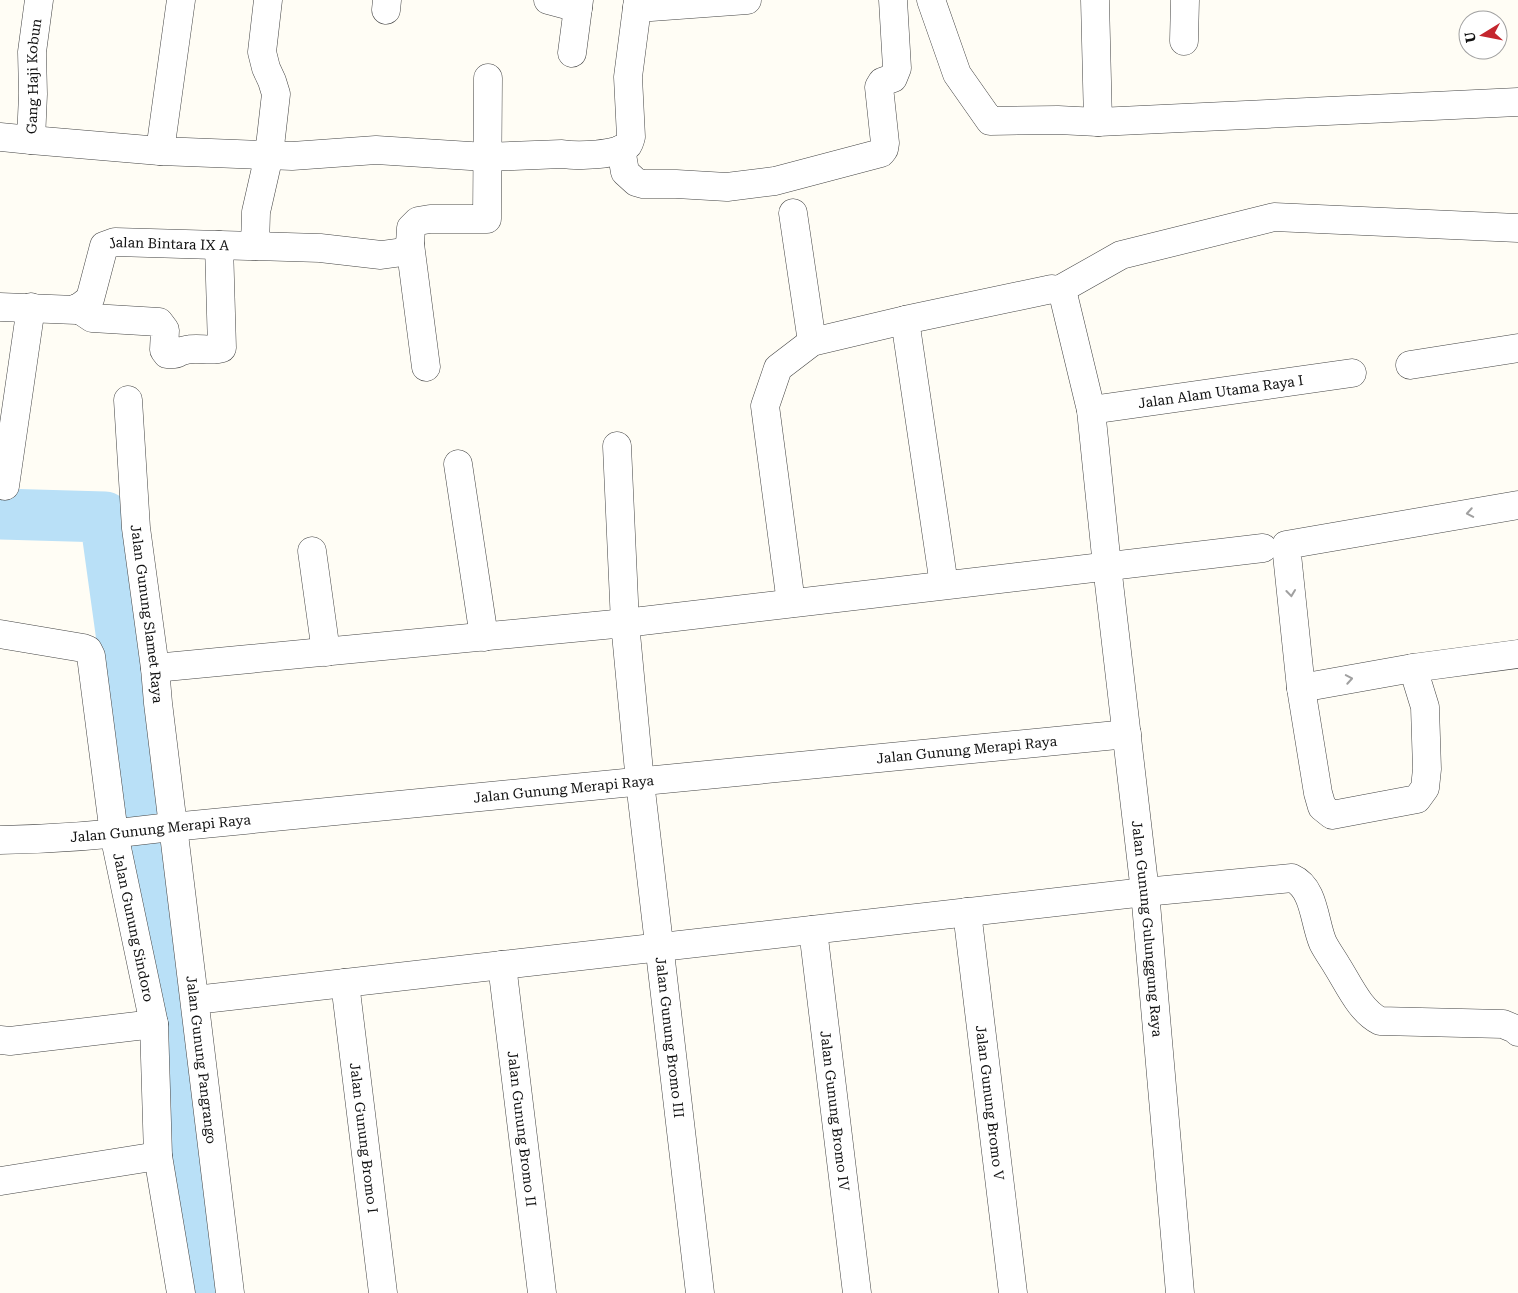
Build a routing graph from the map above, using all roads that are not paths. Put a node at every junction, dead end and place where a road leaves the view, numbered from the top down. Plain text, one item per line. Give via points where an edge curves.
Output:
1 (39, 0) edge
2 (181, 0) edge
3 (268, 0) edge
4 (548, 0) edge
5 (747, 0) edge
6 (893, 0) edge
7 (931, 0) edge
8 (1095, 0) edge
9 (1184, 0) edge
10 (578, 4) edge
11 (637, 4) edge
12 (1184, 42) dead end
13 (572, 53) dead end
14 (488, 78) dead end
15 (1518, 102) edge
16 (1098, 122) junction
17 (16, 139) edge
18 (621, 149) junction
19 (160, 151) junction
20 (270, 155) junction
21 (486, 157) junction
22 (793, 213) dead end
23 (1518, 228) edge
24 (410, 244) junction
25 (219, 245) junction
26 (255, 246) junction
27 (1059, 290) junction
28 (0, 307) edge
29 (31, 307) junction
30 (77, 308) junction
31 (905, 320) junction
32 (812, 342) junction
33 (1518, 348) edge
34 (1410, 365) dead end
35 (426, 367) dead end
36 (1352, 373) dead end
37 (128, 400) dead end
38 (1091, 410) junction
39 (617, 446) dead end
40 (458, 464) dead end
41 (5, 486) dead end
42 (1518, 505) edge
43 (1263, 548) dead end
44 (312, 551) dead end
45 (1107, 566) junction
46 (944, 585) junction
47 (791, 604) junction
48 (625, 623) junction
49 (0, 634) edge
50 (484, 637) junction
51 (326, 652) junction
52 (1518, 654) edge
53 (155, 668) junction
54 (1413, 668) junction
55 (1301, 688) junction
56 (1127, 734) junction
57 (640, 782) junction
58 (168, 827) junction
59 (119, 834) junction
60 (0, 840) edge
61 (1146, 892) junction
62 (967, 912) junction
63 (813, 930) junction
64 (660, 948) junction
65 (502, 965) junction
66 (345, 983) junction
67 (195, 1000) junction
68 (154, 1024) junction
69 (1518, 1032) edge
70 (0, 1040) edge
71 (158, 1156) junction
72 (1, 1181) edge
73 (181, 1293) edge
74 (230, 1293) edge
75 (383, 1293) edge
76 (542, 1293) edge
77 (700, 1293) edge
78 (857, 1293) edge
79 (1013, 1293) edge
80 (1180, 1293) edge

1 - 17 street, Gang Haji Kobun via 32,52 33,94
2 - 19 street
3 - 20 street via 262,52 276,94
4 - 10 street
5 - 11 street
6 - 18 street via 897,68 893,78 882,82 879,87 885,143 881,153 775,181 727,187 636,182 625,172
7 - 16 street via 957,74 990,121
8 - 16 street
9 - 12 street
10 - 13 street
11 - 18 street via 628,77 631,137 628,145
14 - 21 street
15 - 16 street
17 - 19 street
18 - 21 street via 573,156
19 - 20 street
20 - 21 street via 376,150
20 - 26 street via 256,212
21 - 24 street via 487,219 418,221 411,228
22 - 32 street
23 - 27 street via 1274,217 1121,256
24 - 26 street, Jalan Bintara IX A via 403,252 381,255 320,248
24 - 35 street
25 - 26 street, Jalan Bintara IX A
25 - 30 street, Jalan Bintara IX A via 115,242 104,246 90,298
25 - 30 street via 222,348 167,354 164,350 165,330 159,322 92,318
27 - 31 street
27 - 38 street, Jalan Gunung Gulunggung Raya via 1064,298
28 - 29 street
29 - 30 street
29 - 41 street
31 - 32 street
31 - 46 street
32 - 47 street via 778,368 765,406
33 - 34 street
36 - 38 street, Jalan Alam Utama Raya I
37 - 53 street, Jalan Gunung Slamet Raya via 136,528
38 - 45 street, Jalan Gunung Gulunggung Raya
39 - 48 street, Jalan Gunung Bromo III
40 - 50 street
42 -> 55 street via 1286,545
43 - 45 street
44 - 51 street
45 - 46 street
45 - 56 street, Jalan Gunung Gulunggung Raya
46 - 47 street
47 - 48 street
48 - 50 street
48 - 57 street, Jalan Gunung Bromo III
49 - 59 street, Jalan Gunung Sindoro via 88,650
50 - 51 street
51 - 53 street
52 - 54 street
53 - 58 street, Jalan Gunung Slamet Raya
55 -> 54 street
54 - 55 street via 1425,707 1428,769 1425,788 1417,799 1332,815 1322,807 1318,793
56 - 57 street, Jalan Gunung Merapi Raya
56 - 61 street, Jalan Gunung Gulunggung Raya
57 - 58 street, Jalan Gunung Merapi Raya
57 - 64 street, Jalan Gunung Bromo III
58 - 59 street, Jalan Gunung Merapi Raya
58 - 67 street, Jalan Gunung Pangrango
59 - 60 street, Jalan Gunung Merapi Raya
59 - 68 street, Jalan Gunung Sindoro
61 - 62 street
61 - 69 street via 1292,878 1300,882 1308,893 1323,944 1372,1018 1380,1022 1502,1024
61 - 80 street, Jalan Gunung Gulunggung Raya
62 - 63 street
62 - 79 street, Jalan Gunung Bromo V
63 - 64 street
63 - 78 street, Jalan Gunung Bromo IV
64 - 65 street
64 - 77 street, Jalan Gunung Bromo III
65 - 66 street
65 - 76 street, Jalan Gunung Bromo II
66 - 67 street
66 - 75 street, Jalan Gunung Bromo I
67 - 74 street, Jalan Gunung Pangrango
68 - 70 street
68 - 71 street, Jalan Gunung Sindoro
71 - 72 street
71 - 73 street, Jalan Gunung Sindoro

